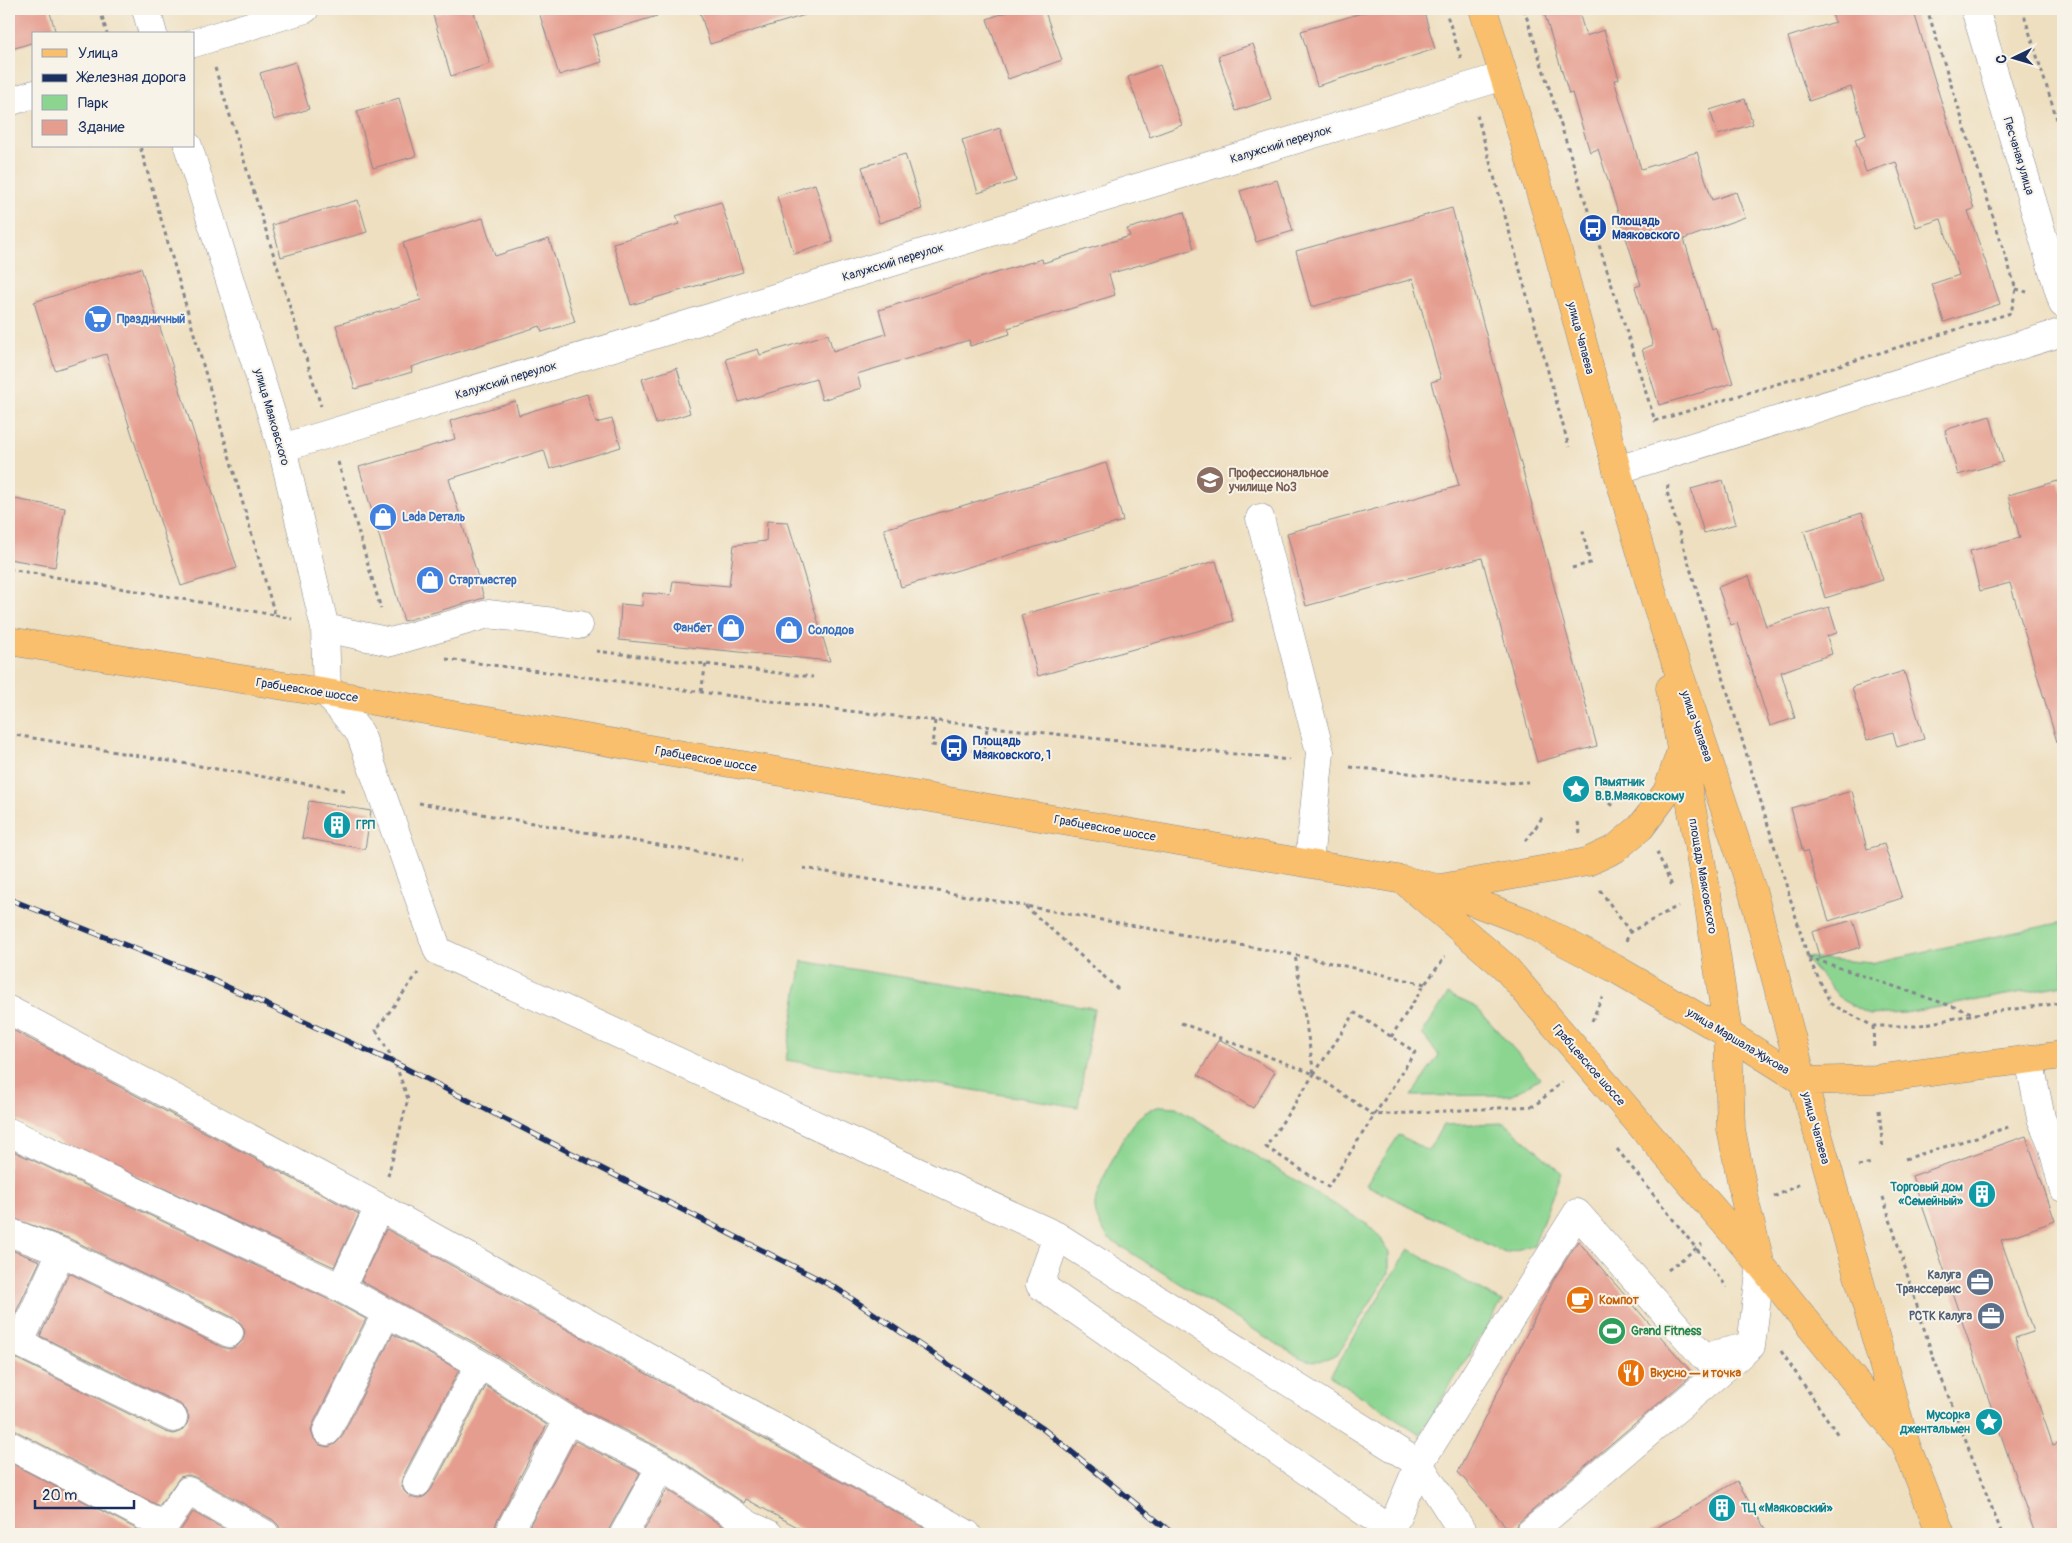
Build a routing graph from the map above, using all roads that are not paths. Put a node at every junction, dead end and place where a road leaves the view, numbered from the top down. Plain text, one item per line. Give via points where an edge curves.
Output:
1 (146, 9) edge
2 (305, 9) edge
3 (1483, 9) edge
4 (1975, 9) edge
5 (152, 32) edge
6 (200, 41) edge
7 (1504, 76) junction
8 (32, 95) edge
9 (9, 102) edge
10 (189, 148) edge
11 (2063, 304) edge
12 (2063, 332) edge
13 (282, 448) junction
14 (1617, 470) junction
15 (1260, 518) dead end
16 (1655, 600) junction
17 (579, 625) dead end
18 (325, 628) junction
19 (9, 641) edge
20 (327, 693) junction
21 (1681, 752) junction
22 (1308, 862) junction
23 (1403, 880) junction
24 (1437, 888) junction
25 (9, 1010) edge
26 (1728, 1034) junction
27 (2063, 1055) edge
28 (2029, 1059) junction
29 (1803, 1081) junction
30 (9, 1132) edge
31 (2063, 1188) edge
32 (380, 1207) junction
33 (1736, 1217) junction
34 (9, 1232) edge
35 (1057, 1236) junction
36 (61, 1252) junction
37 (1761, 1265) junction
38 (341, 1288) junction
39 (386, 1314) junction
40 (229, 1333) dead end
41 (14, 1340) edge
42 (1751, 1346) junction
43 (480, 1364) junction
44 (173, 1418) dead end
45 (568, 1420) junction
46 (327, 1431) dead end
47 (1906, 1444) junction
48 (9, 1445) edge
49 (1419, 1464) junction
50 (661, 1466) junction
51 (417, 1483) dead end
52 (163, 1530) edge
53 (510, 1530) dead end
54 (753, 1531) edge
55 (265, 1534) edge
56 (624, 1534) edge
57 (967, 1534) edge
58 (1464, 1534) edge
59 (1529, 1534) edge
60 (1942, 1534) edge

1 - 5 street
2 - 6 street
3 - 7 main road, улица Чапаева
4 - 11 street, Песчаная улица
7 - 13 street, Калужский переулок
7 - 14 main road, улица Чапаева via 1555,240
8 - 9 street
10 - 13 street, улица Маяковского
12 - 14 street
13 - 18 street, улица Маяковского
14 - 16 main road, улица Чапаева
15 - 22 street via 1320,752
16 - 21 main road, площадь Маяковского
16 - 29 main road, улица Чапаева via 1753,893
17 - 18 street via 488,614 391,642
18 - 20 street, улица Маяковского
19 - 20 main road, Грабцевское шоссе
20 - 22 main road, Грабцевское шоссе
20 - 35 street via 360,733 438,950
21 - 24 main road via 1667,792 1641,827 1615,849 1587,862
21 - 26 main road, площадь Маяковского
22 - 23 main road, Грабцевское шоссе
23 - 24 main road, Грабцевское шоссе
23 - 33 main road, Грабцевское шоссе via 1504,966
24 - 26 main road, улица Маршала Жукова via 1526,922
25 - 32 street
26 - 29 main road, улица Маршала Жукова
26 - 33 main road, площадь Маяковского
27 - 28 main road, улица Маршала Жукова
28 - 29 main road, улица Маршала Жукова via 1876,1079
28 - 31 street via 2041,1118 2052,1144
29 - 47 main road, улица Чапаева
30 - 38 street
32 - 38 street
32 - 57 street
33 - 37 main road, площадь Маяковского
34 - 36 street
35 - 49 street
35 - 49 street via 1040,1285 1390,1530
36 - 40 street
36 - 41 street
37 - 42 street
37 - 47 main road
38 - 39 street
39 - 43 street
39 - 46 street
41 - 44 street
42 - 49 street via 1704,1357 1577,1213
42 - 59 street
43 - 45 street
43 - 51 street
45 - 50 street
45 - 53 street
47 - 60 main road
48 - 52 street
49 - 58 street
50 - 54 street
50 - 56 street
52 - 55 street via 188,1491

